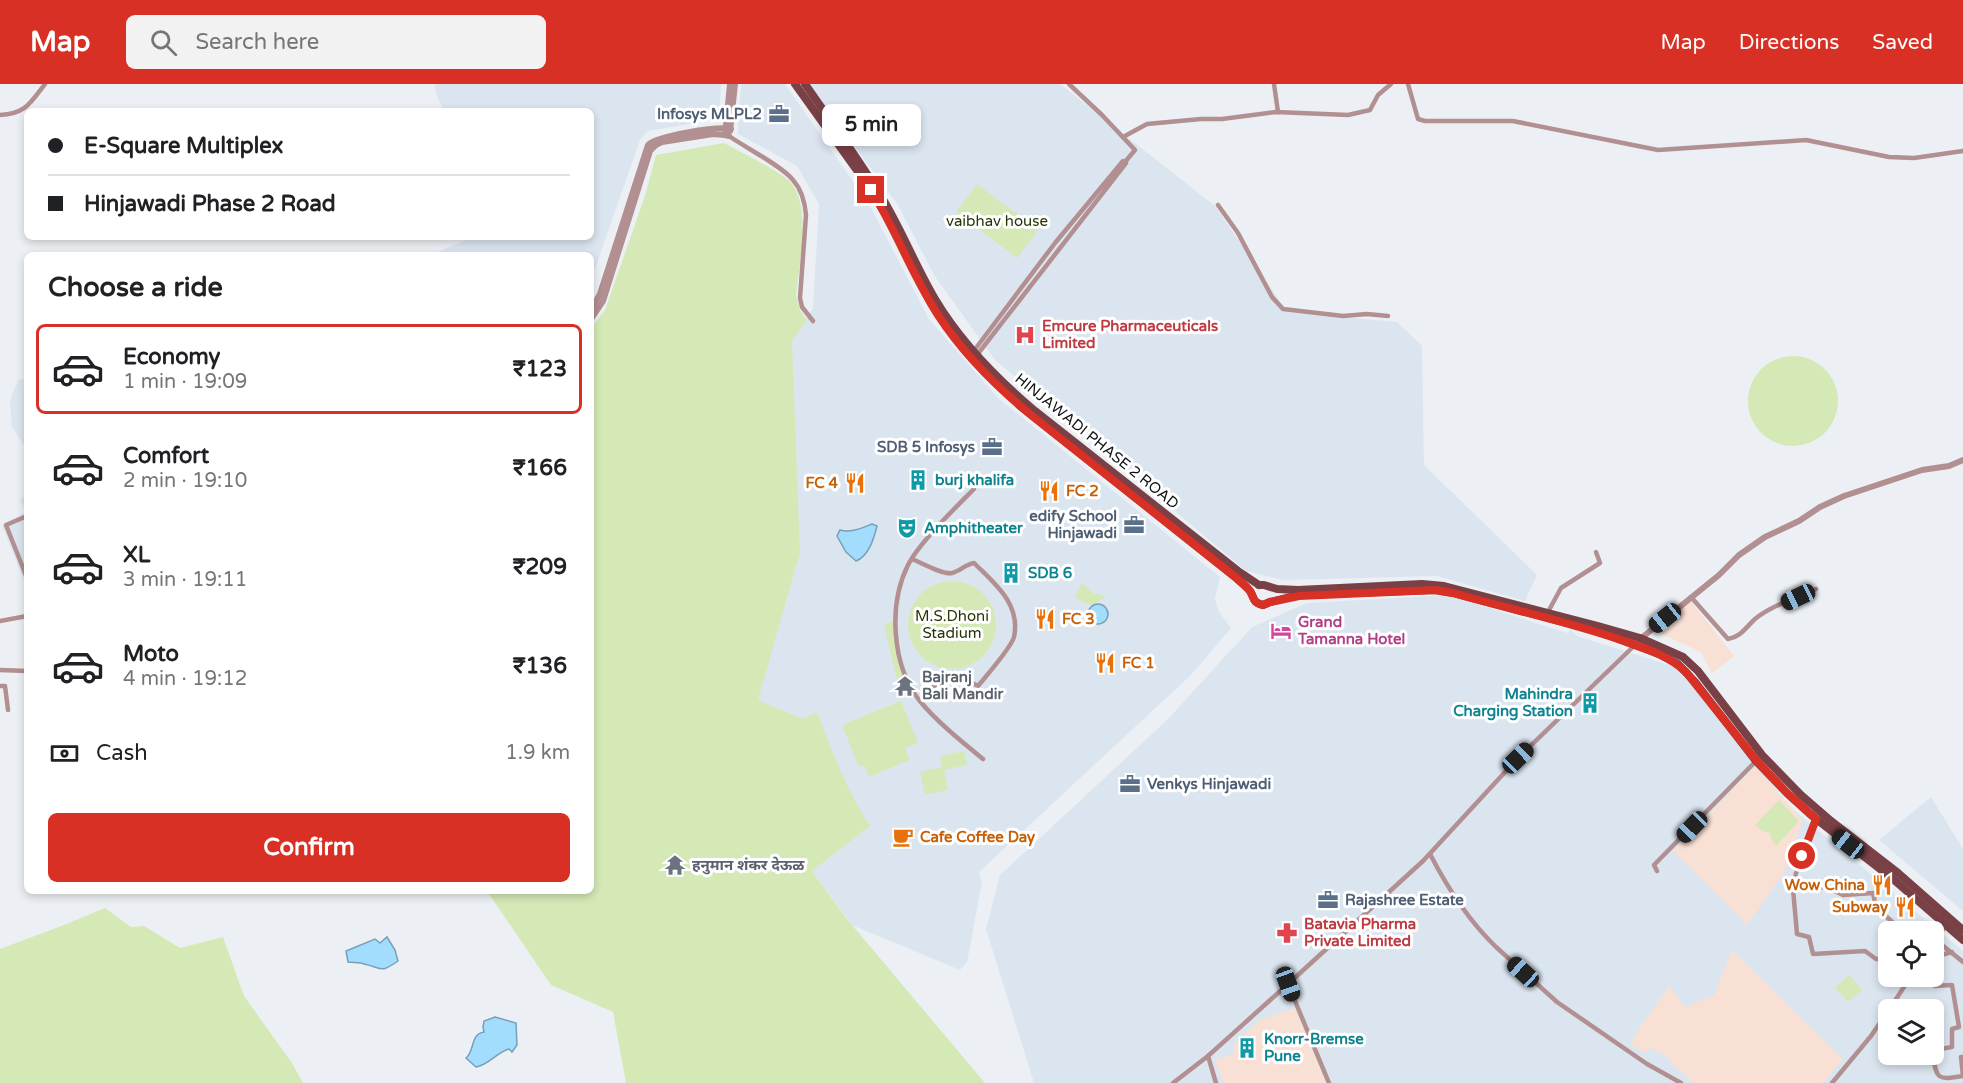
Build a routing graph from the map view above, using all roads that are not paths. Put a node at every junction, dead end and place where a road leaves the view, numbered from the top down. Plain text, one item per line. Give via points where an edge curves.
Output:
1 (45, 84) edge
2 (730, 84) edge
3 (735, 84) edge
4 (795, 84) edge
5 (805, 84) edge
6 (1068, 84) edge
7 (1274, 84) edge
8 (1391, 84) edge
9 (1408, 84) edge
10 (25, 108) edge
11 (24, 109) edge
12 (1278, 112) junction
13 (0, 115) edge
14 (728, 132) junction
15 (1123, 137) junction
16 (1963, 151) edge
17 (1125, 162) junction
18 (1218, 205) dead end
19 (1072, 223) junction
20 (1077, 228) junction
21 (594, 305) edge
22 (594, 314) edge
23 (1389, 316) dead end
24 (813, 321) dead end
25 (974, 355) junction
26 (1963, 460) edge
27 (974, 489) dead end
28 (24, 517) edge
29 (1596, 552) dead end
30 (912, 559) junction
31 (24, 570) edge
32 (1258, 585) junction
33 (1269, 587) junction
34 (1816, 589) dead end
35 (1448, 590) junction
36 (1252, 593) junction
37 (1691, 597) junction
38 (1270, 602) junction
39 (1548, 612) junction
40 (24, 617) edge
41 (0, 621) edge
42 (1637, 642) junction
43 (0, 670) edge
44 (24, 671) edge
45 (0, 686) edge
46 (920, 701) junction
47 (8, 710) dead end
48 (1759, 758) junction
49 (983, 759) dead end
50 (1816, 819) junction
51 (1430, 854) junction
52 (1657, 871) dead end
53 (1792, 889) junction
54 (1891, 921) edge
55 (1948, 922) junction
56 (1944, 928) edge
57 (1963, 930) edge
58 (1963, 940) edge
59 (1944, 946) edge
60 (1952, 952) junction
61 (1944, 954) edge
62 (1878, 959) edge
63 (1963, 962) edge
64 (1288, 984) junction
65 (1944, 985) edge
66 (1878, 1026) edge
67 (1944, 1048) edge
68 (1208, 1056) junction
69 (1963, 1057) edge
70 (1934, 1065) edge
71 (1962, 1066) edge
72 (1962, 1076) edge
73 (1173, 1083) edge
74 (1216, 1083) edge
75 (1329, 1083) edge
76 (1681, 1083) edge
77 (1832, 1083) edge
78 (1962, 1083) edge

1 - 10 street
2 - 14 street
3 - 14 street
4 - 25 main road, HINJAWADI PHASE 2 ROAD via 871,190 935,310
5 - 25 main road, HINJAWADI PHASE 2 ROAD via 882,197 924,279
6 - 15 street
7 - 12 street
8 - 12 street via 1378,95 1370,110 1348,115
9 - 16 street via 1418,119 1425,121 1513,121 1658,150 1806,140 1889,157 1914,158
11 - 13 street
12 - 15 street via 1147,124
14 - 21 street via 659,138 648,145
14 - 22 street via 662,142 650,151 603,301
14 - 24 street via 785,172 798,187 806,224 800,298
15 - 17 street via 1135,150
17 - 19 street
17 - 20 street
18 - 23 street via 1283,309 1343,316
19 - 20 street
19 - 25 street
20 - 25 street
25 - 32 main road, HINJAWADI PHASE 2 ROAD via 1035,411
25 - 36 main road, HINJAWADI PHASE 2 ROAD via 1025,410
26 - 37 street via 1891,480 1820,507 1739,555
27 - 30 street
28 - 31 street via 6,525
29 - 39 street via 1600,563 1561,588
30 - 46 street via 897,600 895,628 908,683
30 - 46 street via 943,574 974,563 1011,604 1014,622 1014,638 978,686 953,673 943,677
32 - 33 main road
32 - 36 main road
33 - 35 main road via 1298,590 1422,584
33 - 38 main road via 1273,594
34 - 37 street via 1761,615 1746,630 1728,639
35 - 38 main road via 1299,596
35 - 39 main road
35 - 42 main road
36 - 38 main road via 1258,604
37 - 42 street
39 - 42 main road
40 - 41 street
42 - 48 main road via 1673,651 1691,663
42 - 51 street via 1518,758
43 - 44 street
45 - 47 street via 5,686
46 - 49 street
48 - 50 main road via 1787,793
48 - 52 street via 1654,865
48 - 55 main road via 1898,873
50 - 53 street
50 - 55 main road
51 - 64 street
51 - 76 street via 1462,907 1496,947 1557,1002
53 - 54 street via 1826,887 1843,895 1873,893 1876,907
53 - 62 street via 1796,933 1809,937 1812,954 1864,951
55 - 56 street
55 - 57 main road
55 - 58 main road
59 - 60 street
60 - 61 street
60 - 63 street
64 - 68 street
64 - 75 street
65 - 67 street via 1952,985 1959,1027 1952,1029 1953,1047
66 - 77 street
68 - 73 street
68 - 74 street
69 - 71 street
70 - 72 street via 1940,1078
71 - 72 street
72 - 78 street

